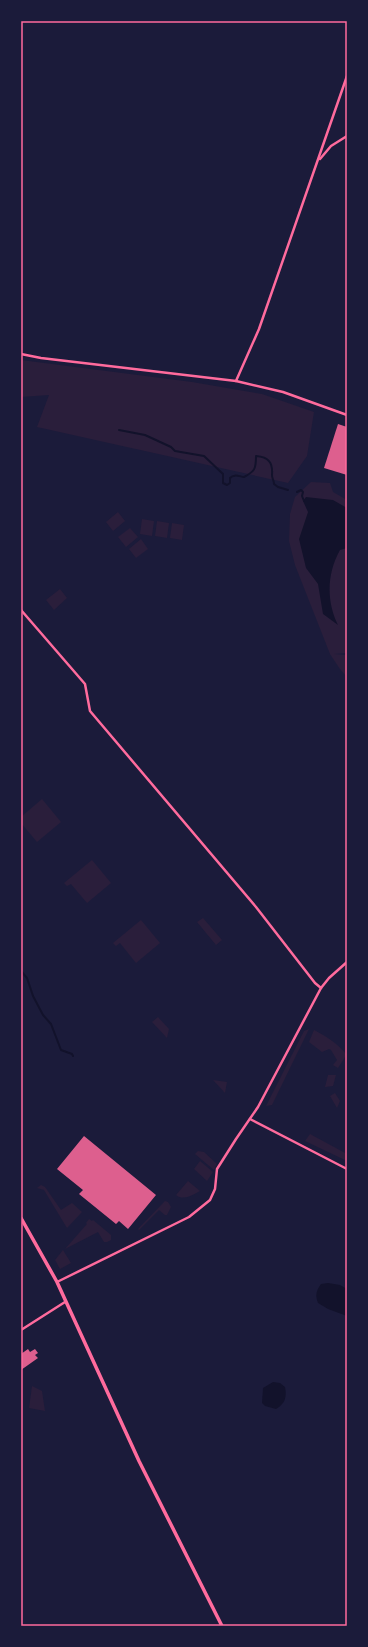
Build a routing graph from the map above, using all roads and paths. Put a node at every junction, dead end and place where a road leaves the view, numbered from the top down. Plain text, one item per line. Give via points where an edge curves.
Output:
1 (347, 76) edge
2 (347, 136) edge
3 (318, 160) junction
4 (21, 354) edge
5 (236, 381) junction
6 (347, 415) edge
7 (21, 610) edge
8 (347, 962) edge
9 (321, 988) junction
10 (250, 1118) junction
11 (347, 1169) edge
12 (21, 1218) edge
13 (57, 1282) junction
14 (65, 1302) junction
15 (21, 1330) edge
16 (222, 1626) edge

1 - 3 street
2 - 3 street via 331,146
3 - 5 street via 258,329
4 - 5 street
5 - 6 street via 283,392
7 - 9 street via 85,684 90,711
8 - 9 street
9 - 10 street
10 - 11 street
10 - 13 street via 217,1170 215,1189 210,1200 201,1208 145,1240
12 - 13 street
13 - 14 street
14 - 15 street
14 - 16 street via 139,1461

